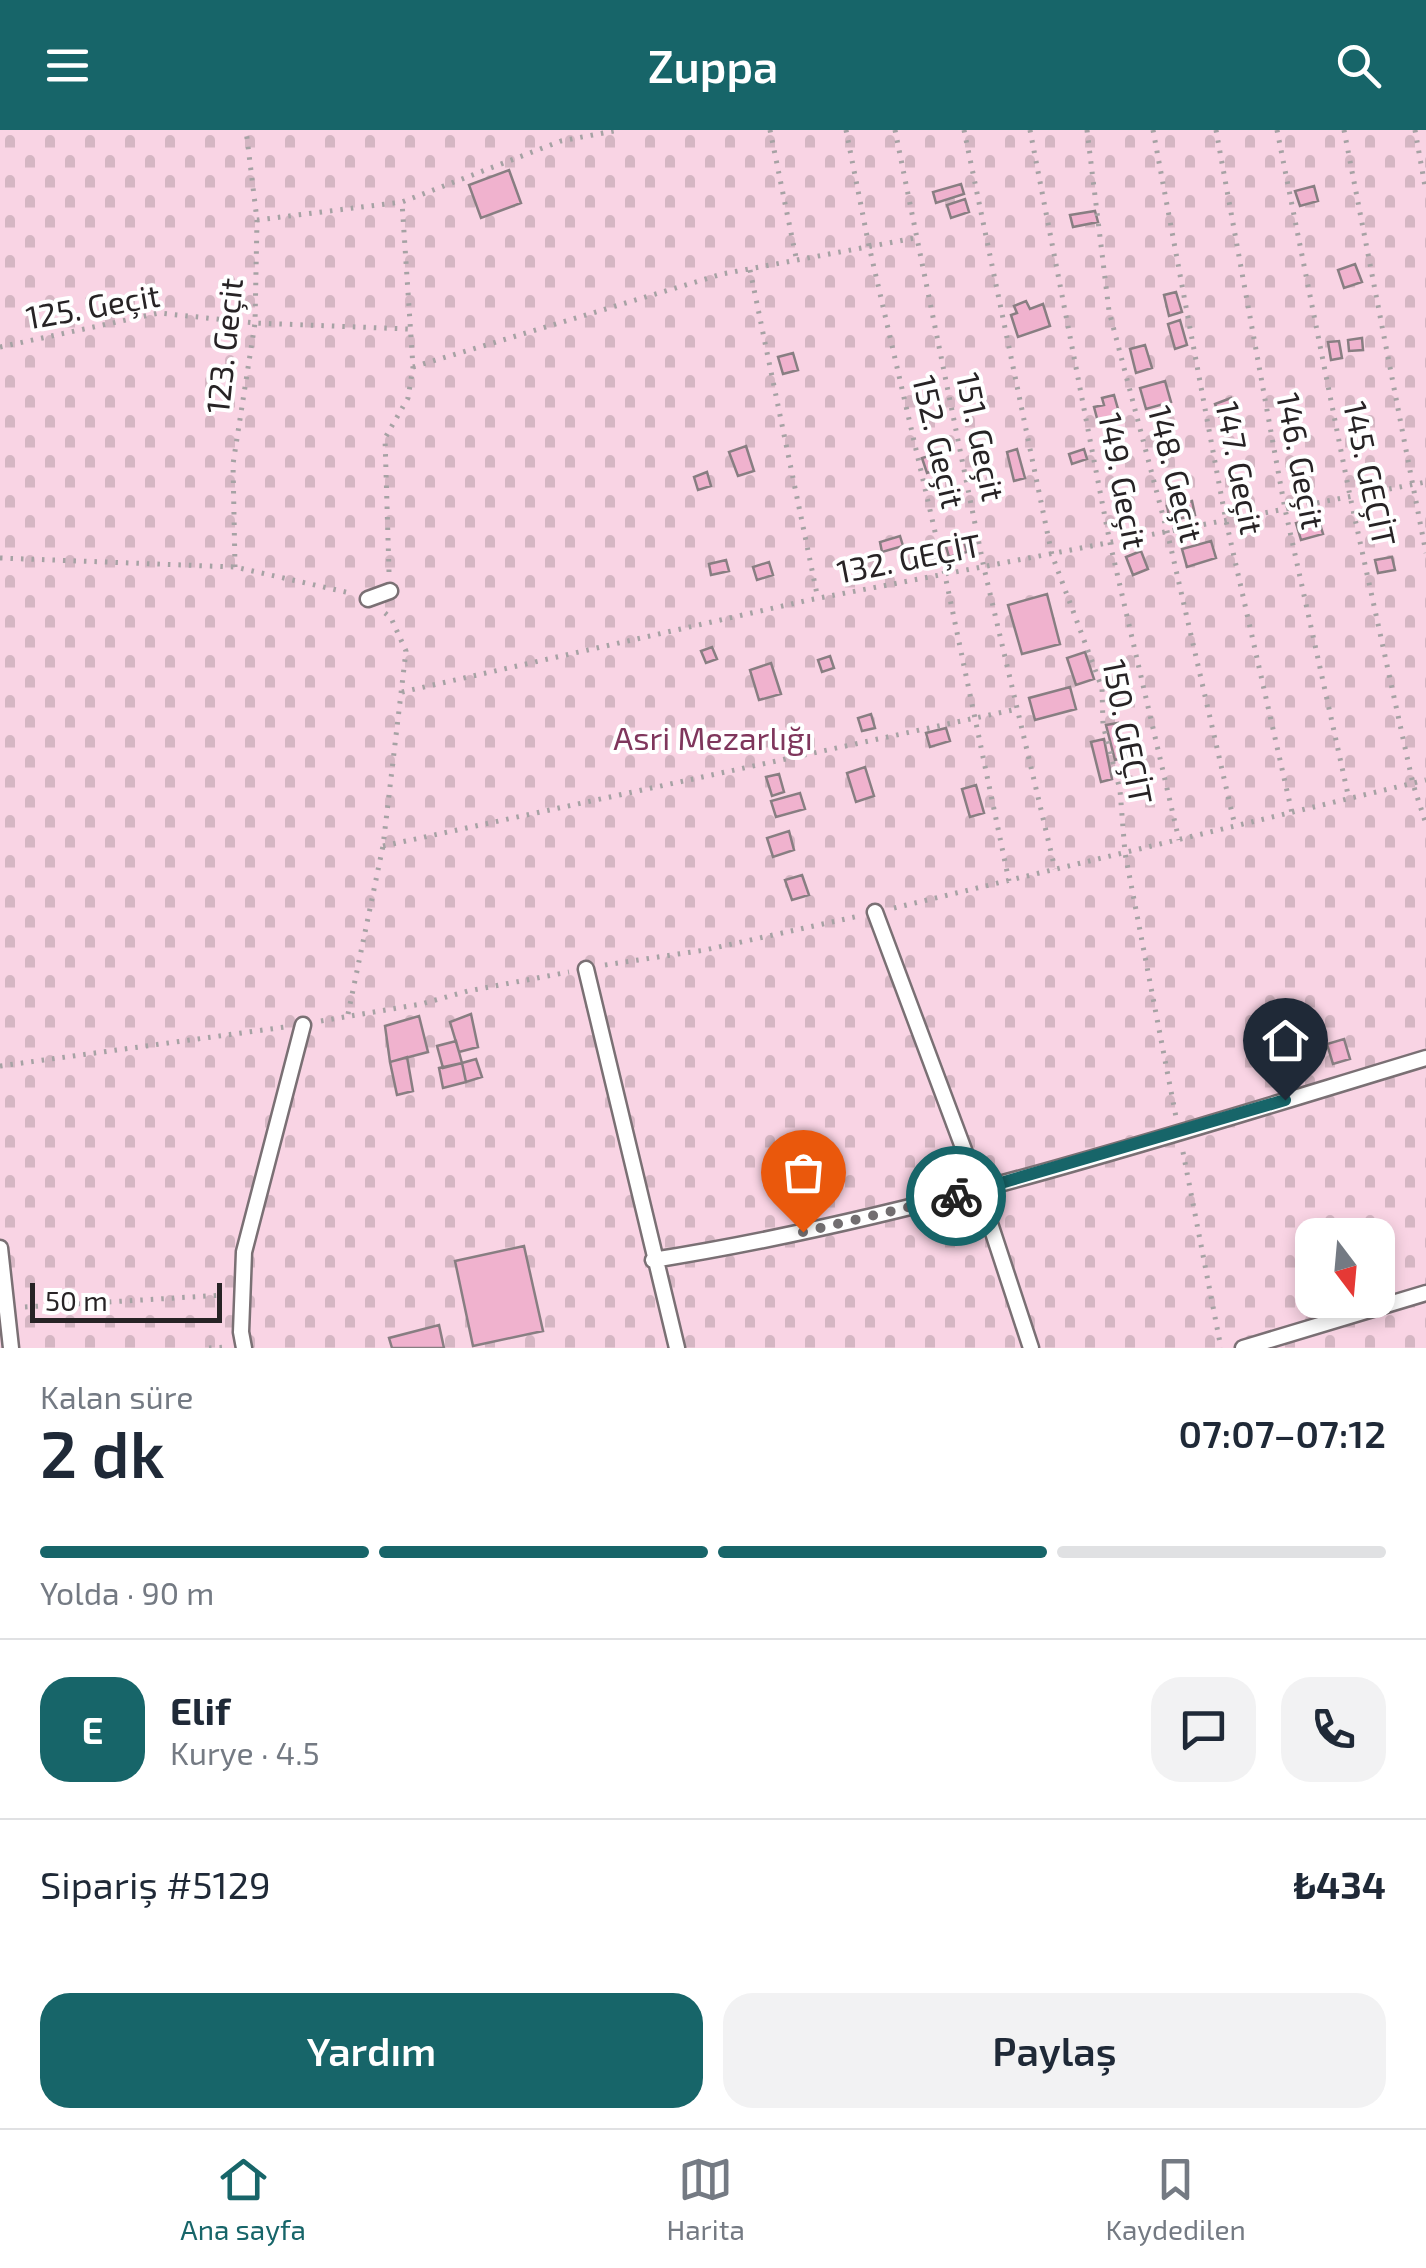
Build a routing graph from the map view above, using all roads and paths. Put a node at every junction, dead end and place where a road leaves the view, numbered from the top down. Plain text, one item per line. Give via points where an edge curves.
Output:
1 (246, 130) edge
2 (618, 130) edge
3 (770, 130) edge
4 (846, 130) edge
5 (895, 130) edge
6 (964, 130) edge
7 (1030, 130) edge
8 (1087, 130) edge
9 (1153, 130) edge
10 (1216, 130) edge
11 (1277, 130) edge
12 (1344, 130) edge
13 (1415, 130) edge
14 (1426, 192) edge
15 (402, 202) junction
16 (257, 220) junction
17 (916, 238) junction
18 (870, 246) junction
19 (797, 262) junction
20 (750, 270) junction
21 (254, 323) junction
22 (409, 329) junction
23 (0, 347) edge
24 (413, 368) junction
25 (1426, 482) edge
26 (1412, 484) junction
27 (1350, 496) junction
28 (1285, 509) junction
29 (1226, 520) junction
30 (1167, 531) junction
31 (1110, 543) junction
32 (1426, 553) edge
33 (1052, 554) junction
34 (0, 558) edge
35 (235, 568) junction
36 (984, 568) junction
37 (946, 575) junction
38 (390, 591) junction
39 (368, 599) junction
40 (818, 599) junction
41 (391, 618) junction
42 (402, 692) junction
43 (1017, 709) junction
44 (974, 717) junction
45 (1426, 780) edge
46 (1413, 784) junction
47 (1349, 799) junction
48 (1292, 813) junction
49 (1426, 824) edge
50 (1236, 826) junction
51 (1180, 840) junction
52 (383, 846) junction
53 (1125, 852) junction
54 (1056, 869) junction
55 (1009, 881) junction
56 (875, 912) junction
57 (586, 969) junction
58 (348, 1014) junction
59 (304, 1024) junction
60 (1426, 1058) edge
61 (0, 1066) edge
62 (1179, 1132) junction
63 (979, 1190) junction
64 (0, 1248) edge
65 (654, 1260) junction
66 (1426, 1293) edge
67 (242, 1294) junction
68 (6, 1308) junction
69 (11, 1348) edge
70 (244, 1348) edge
71 (677, 1348) edge
72 (1031, 1348) edge
73 (1221, 1348) edge
74 (1242, 1348) edge

1 - 16 path, 123. Geçit
2 - 15 path via 561,141
3 - 19 path
4 - 18 path, 152. Geçit
5 - 17 path, 151. Geçit
6 - 33 path, 150. GEÇİT
7 - 31 path, 149. Geçit
8 - 30 path, 148. Geçit via 1110,312
9 - 29 path, 147. Geçit
10 - 28 path, 146. Geçit
11 - 27 path, 145. GEÇİT
12 - 26 path
13 - 14 path
15 - 16 path
15 - 22 path
16 - 21 path, 123. Geçit
17 - 18 path
17 - 36 path, 151. Geçit
18 - 19 path
18 - 37 path, 152. Geçit
19 - 20 path
20 - 24 path
20 - 40 path
21 - 22 path, 125. Geçit
21 - 23 path, 125. Geçit via 158,313
21 - 35 path, 123. Geçit via 234,464
22 - 24 path
24 - 38 path via 408,398 385,438
25 - 26 path, 132. GEÇİT
26 - 27 path, 132. GEÇİT
26 - 32 path
27 - 28 path, 132. GEÇİT
27 - 46 path, 145. GEÇİT
28 - 29 path, 132. GEÇİT
28 - 47 path, 146. Geçit
29 - 30 path, 132. GEÇİT
29 - 48 path, 147. Geçit
30 - 31 path, 132. GEÇİT
30 - 50 path, 148. Geçit
31 - 33 path, 132. GEÇİT
31 - 51 path, 149. Geçit
33 - 36 path, 132. GEÇİT
33 - 53 path, 150. GEÇİT via 1102,688
34 - 35 path
35 - 39 path
36 - 37 path, 132. GEÇİT
36 - 43 path, 151. Geçit
37 - 40 path, 132. GEÇİT
37 - 44 path, 152. Geçit
38 - 39 lane
38 - 41 path
39 - 41 path
40 - 42 path, 132. GEÇİT
41 - 42 path via 406,652
42 - 52 path
43 - 44 path
43 - 54 path, 151. Geçit
44 - 52 path
44 - 55 path, 152. Geçit
45 - 46 path
46 - 47 path
46 - 49 path, 145. GEÇİT
47 - 48 path
48 - 50 path
50 - 51 path
51 - 53 path
52 - 58 path
53 - 54 path
53 - 62 path, 150. GEÇİT
54 - 55 path
55 - 56 path
56 - 57 path
56 - 63 lane
57 - 58 path
57 - 65 lane
58 - 59 path
59 - 61 path
59 - 67 lane via 244,1252
60 - 62 lane
62 - 63 lane
62 - 73 path, 150. GEÇİT
63 - 65 lane
63 - 72 lane
64 - 68 lane
65 - 71 lane
66 - 74 lane
67 - 68 path
67 - 70 lane
68 - 69 lane

